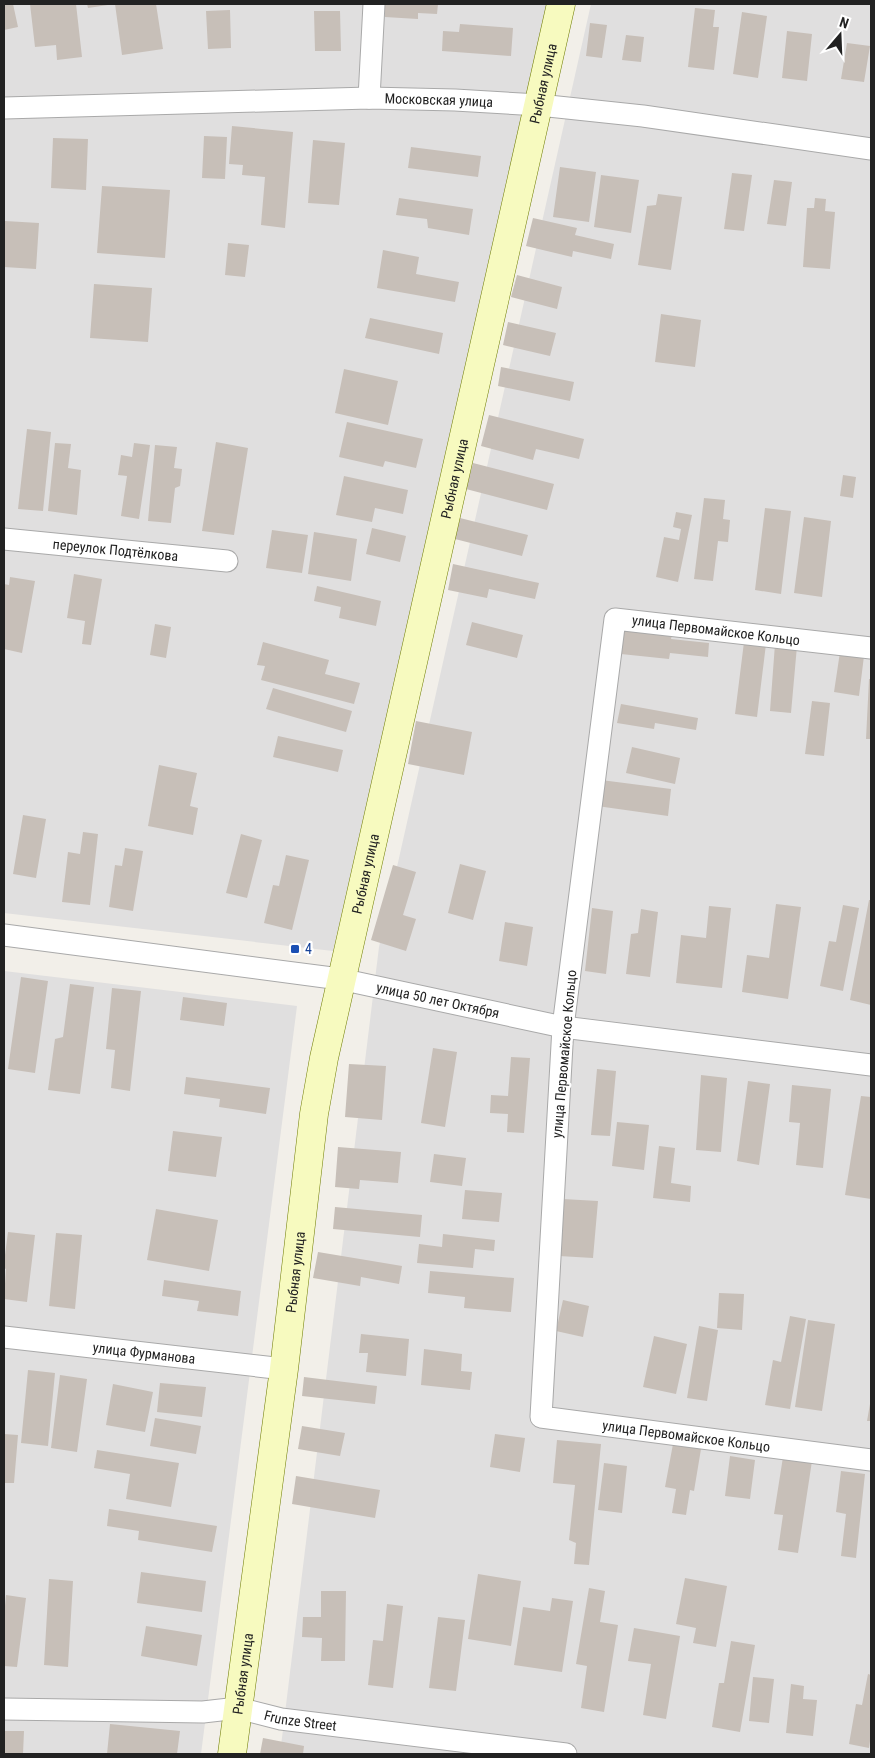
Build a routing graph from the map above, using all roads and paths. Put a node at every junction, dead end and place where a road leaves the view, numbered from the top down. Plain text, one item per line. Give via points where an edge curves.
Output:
1 (374, 4) edge
2 (561, 4) edge
3 (369, 98) junction
4 (539, 105) junction
5 (4, 108) edge
6 (871, 149) edge
7 (4, 539) edge
8 (227, 561) dead end
9 (871, 648) edge
10 (4, 935) edge
11 (340, 979) junction
12 (563, 1027) junction
13 (871, 1065) edge
14 (4, 1337) edge
15 (284, 1369) junction
16 (871, 1460) edge
17 (238, 1708) junction
18 (4, 1709) edge
19 (232, 1754) edge
20 (566, 1754) edge

1 - 3 street
2 - 4 street, Рыбная улица
3 - 4 street, Московская улица
3 - 5 street, Московская улица
4 - 6 street, Московская улица via 643,116
4 - 11 street, Рыбная улица
7 - 8 street, переулок Подтёлкова
9 - 12 street, улица Первомайское Кольцо via 615,619
10 - 11 street, улица 50 лет Октября
11 - 12 street, улица 50 лет Октября
11 - 15 street, Рыбная улица via 314,1114
12 - 13 street, улица 50 лет Октября
12 - 16 street, улица Первомайское Кольцо via 542,1417
14 - 15 street, улица Фурманова
15 - 17 street, Рыбная улица
17 - 18 street, Frunze Street via 203,1712
17 - 19 street, Рыбная улица
17 - 20 street, Frunze Street via 281,1718

